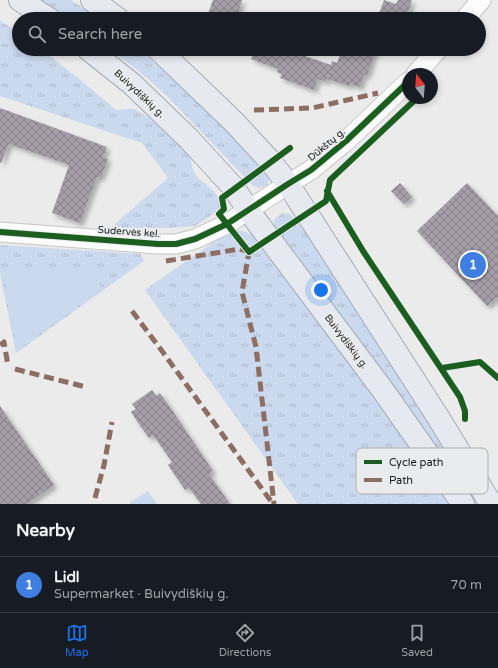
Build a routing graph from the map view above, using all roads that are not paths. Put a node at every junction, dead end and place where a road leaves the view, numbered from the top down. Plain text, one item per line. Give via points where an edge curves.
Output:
1 (20, 0) edge
2 (92, 0) edge
3 (481, 0) edge
4 (38, 12) edge
5 (108, 12) edge
6 (471, 12) edge
7 (97, 56) edge
8 (165, 56) edge
9 (432, 56) edge
10 (421, 68) edge
11 (402, 88) edge
12 (288, 184) junction
13 (248, 210) junction
14 (0, 232) edge
15 (424, 448) edge
16 (457, 448) edge
17 (456, 494) edge
18 (486, 494) edge
19 (463, 504) edge
20 (492, 504) edge

1 - 4 main road
2 - 5 main road
3 - 6 street
7 - 13 main road, Buivydiškių g. via 132,84 189,139 234,188
8 - 12 main road via 234,122
9 - 10 street
11 - 12 street, Dūkštų g. via 346,141
12 - 13 street, Dūkštų g.
12 - 16 main road
13 - 14 street, Sudervės kel. via 227,224 176,244
13 - 15 main road, Buivydiškių g.
17 - 19 main road, Buivydiškių g.
18 - 20 main road

